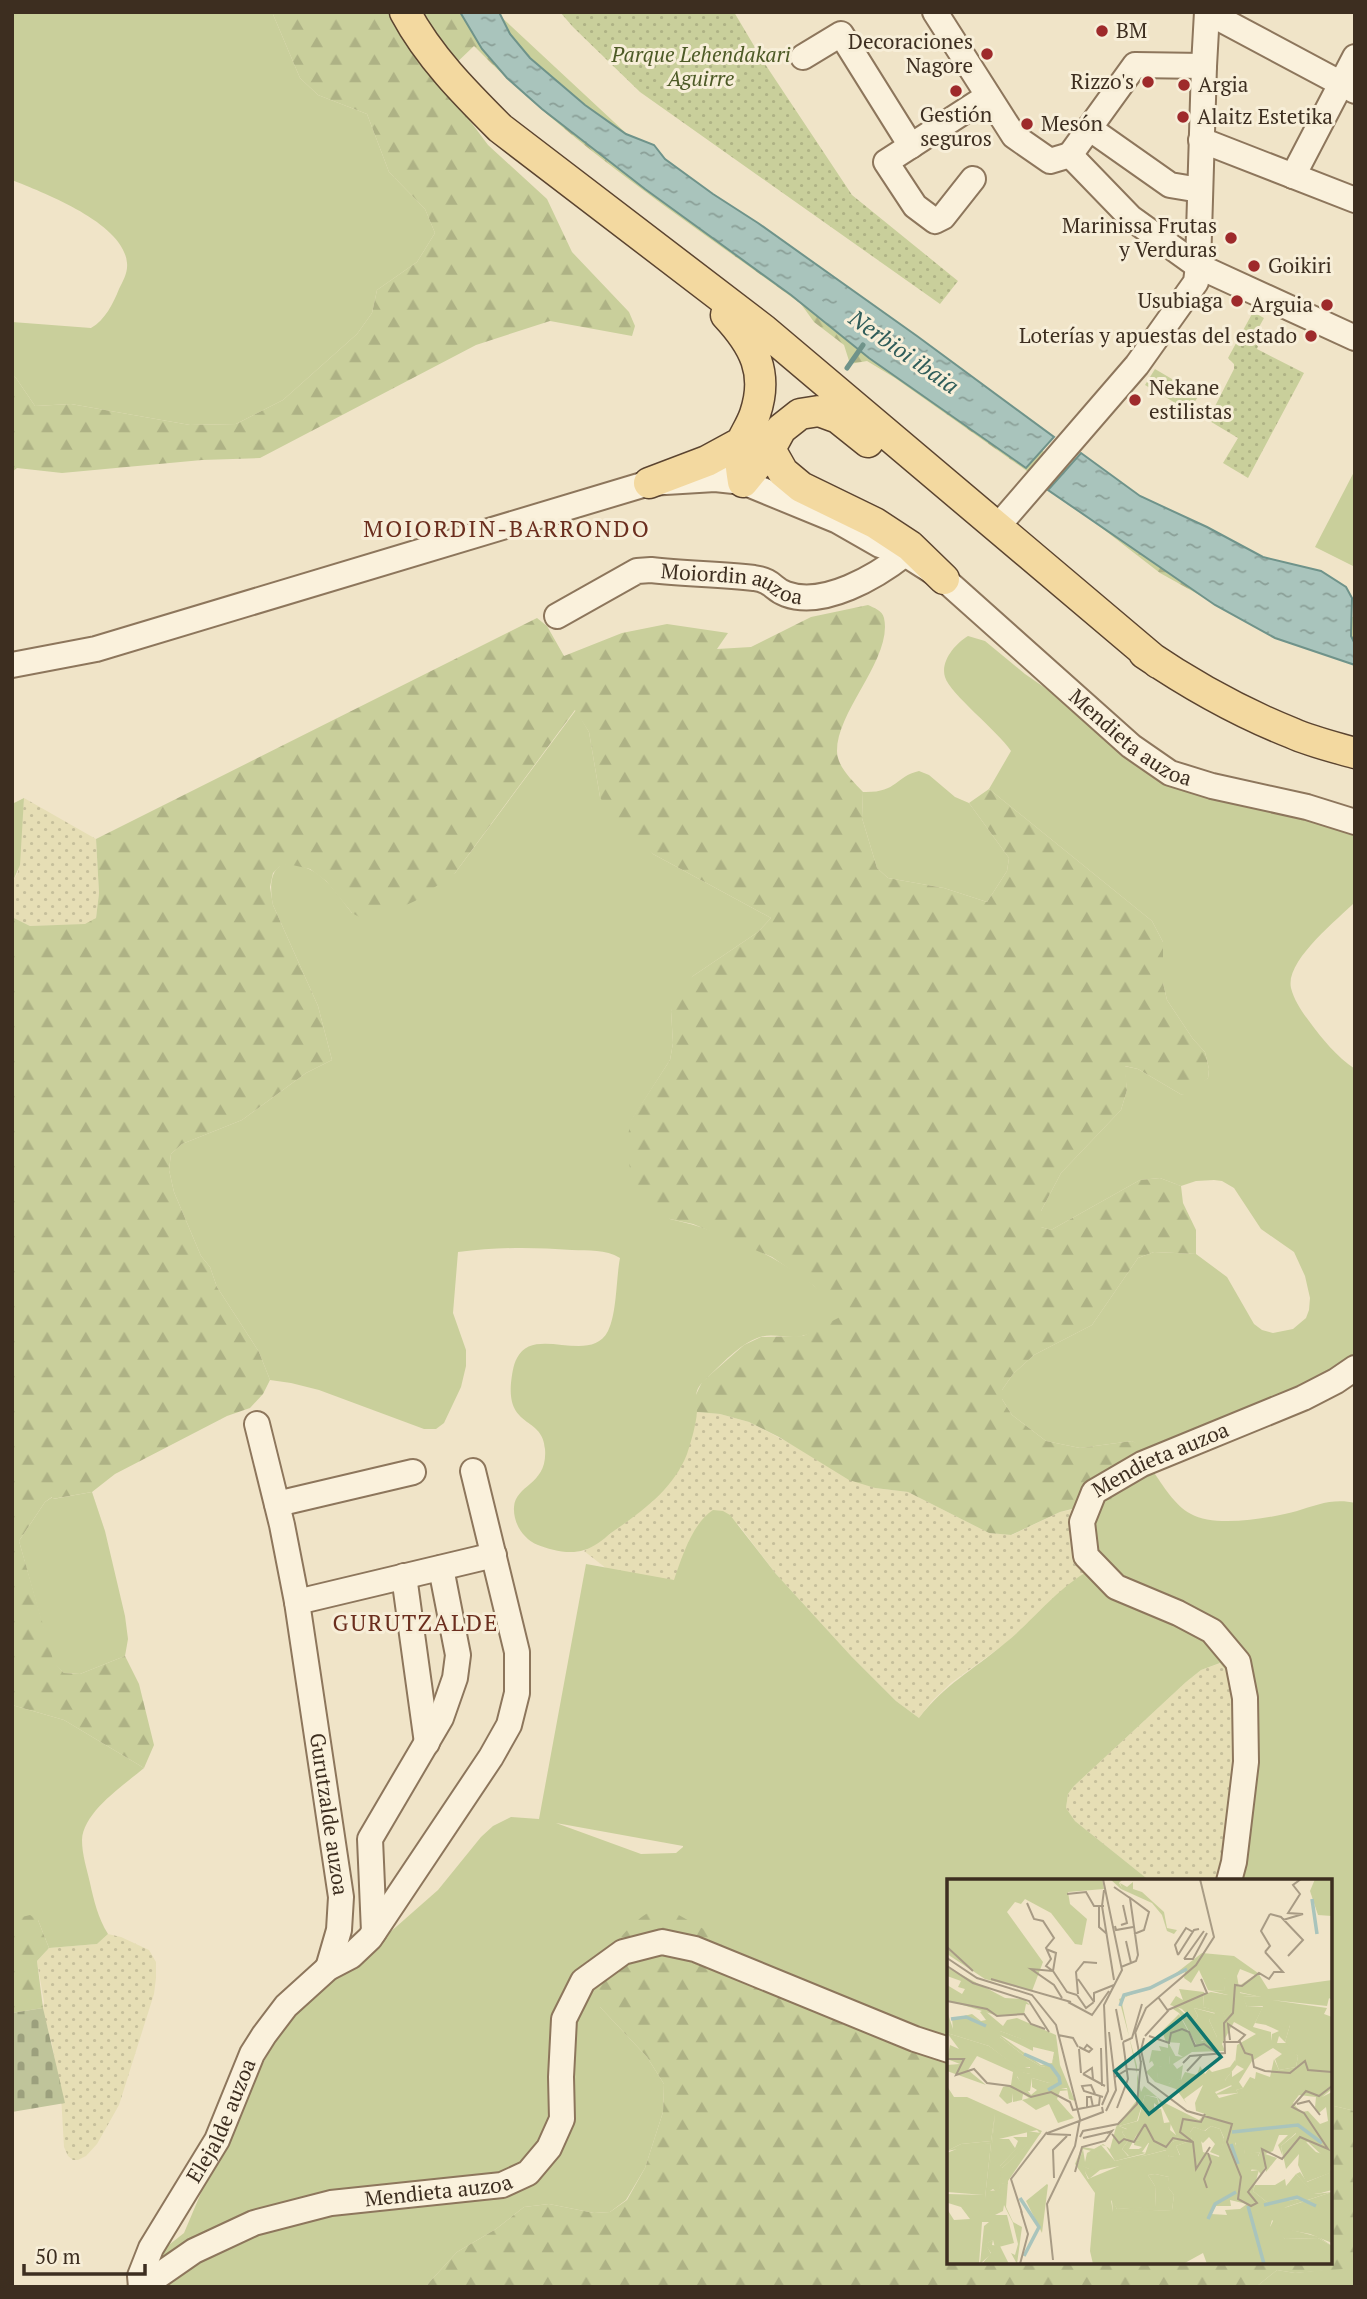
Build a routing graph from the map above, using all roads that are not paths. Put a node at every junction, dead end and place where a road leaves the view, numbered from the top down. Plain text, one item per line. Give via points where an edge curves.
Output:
1 (405, 12) edge
2 (935, 12) edge
3 (1207, 12) edge
4 (803, 57) dead end
5 (1355, 57) edge
6 (1204, 66) junction
7 (1348, 88) edge
8 (988, 96) junction
9 (1089, 128) junction
10 (1202, 140) junction
11 (911, 146) junction
12 (1070, 155) junction
13 (1293, 176) junction
14 (973, 179) dead end
15 (1200, 190) junction
16 (1355, 200) edge
17 (620, 221) junction
18 (1198, 265) junction
19 (1355, 338) edge
20 (756, 445) junction
21 (649, 482) junction
22 (743, 482) junction
23 (998, 526) junction
24 (905, 554) junction
25 (944, 579) junction
26 (557, 616) dead end
27 (1158, 663) junction
28 (12, 665) edge
29 (1355, 753) edge
30 (1355, 822) edge
31 (1355, 1368) edge
32 (257, 1424) dead end
33 (473, 1471) dead end
34 (413, 1472) dead end
35 (277, 1504) junction
36 (494, 1555) junction
37 (441, 1568) junction
38 (404, 1576) junction
39 (297, 1602) junction
40 (427, 1744) junction
41 (1230, 1879) edge
42 (374, 1932) junction
43 (328, 1968) junction
44 (947, 2049) edge
45 (141, 2287) edge

1 - 17 main road via 435,59 500,128
2 - 8 street
3 - 6 street
3 - 7 street
4 - 11 street via 841,34
5 - 7 street
6 - 9 street via 1135,65
6 - 10 street
7 - 13 street
8 - 11 street
8 - 12 street via 1014,136 1050,161
9 - 12 street
9 - 15 street via 1170,185
10 - 13 street
10 - 15 street
11 - 14 street via 887,162 915,206 935,221
12 - 18 street via 1131,218
13 - 16 street
15 - 18 street
17 - 20 main road via 745,336 757,362
17 - 23 main road via 764,330
18 - 19 street
18 - 23 street via 1196,282 1137,365
20 - 21 main road
20 - 22 main road
20 - 25 main road via 801,487 875,523 910,546
20 - 27 main road via 800,414 819,411 838,418 1040,580
21 - 22 street, Mendieta auzoa
21 - 28 street, Mendieta auzoa via 96,649
22 - 24 street, Mendieta auzoa
23 - 27 main road
24 - 25 street, Mendieta auzoa
24 - 26 street, Moiordin auzoa via 853,586 801,597 785,594 768,580 637,571
25 - 30 street, Mendieta auzoa via 1131,746 1170,773
27 - 29 main road via 1251,715
31 - 41 street, Mendieta auzoa via 1304,1398 1142,1464 1094,1492 1082,1522 1086,1556 1116,1587 1212,1631 1238,1662 1245,1698 1246,1762
32 - 35 street, Gurutzalde auzoa
33 - 36 street
34 - 35 street
35 - 39 street, Gurutzalde auzoa
36 - 37 street
36 - 42 street via 517,1652 517,1693 509,1725
37 - 38 street
37 - 40 street, Gurutzalde auzoa via 458,1655 449,1698
38 - 39 street
38 - 40 street
39 - 43 street, Gurutzalde auzoa via 341,1897 340,1930
40 - 42 street, Gurutzalde auzoa via 370,1839
42 - 43 street via 351,1956
43 - 45 street, Elejalde auzoa via 286,2006 252,2054 217,2140 151,2248 140,2276
44 - 45 street, Mendieta auzoa via 695,1949 662,1942 623,1952 583,1981 564,2019 562,2119 549,2148 528,2173 502,2185 331,2203 254,2223 194,2250

